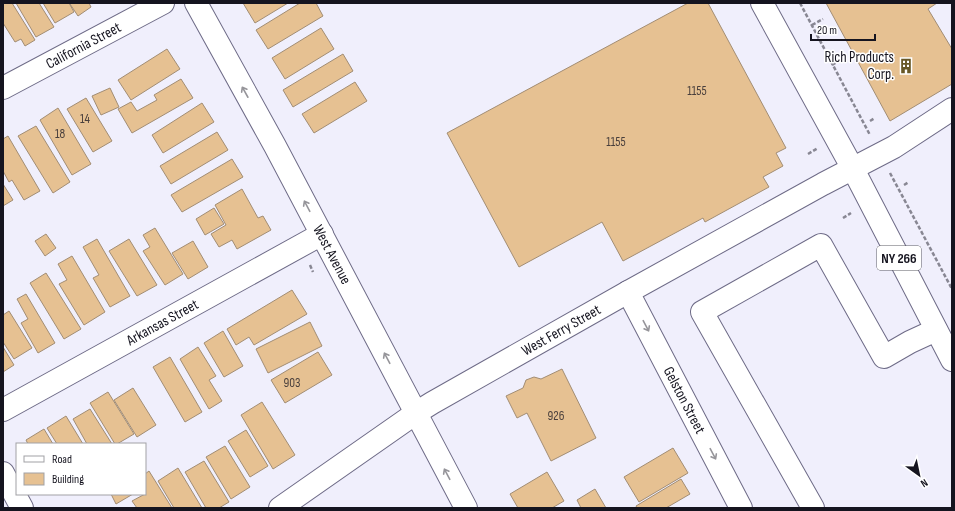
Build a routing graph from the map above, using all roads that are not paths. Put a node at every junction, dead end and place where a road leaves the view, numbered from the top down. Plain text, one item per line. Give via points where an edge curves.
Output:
1 (163, 3) edge
2 (196, 3) edge
3 (762, 3) edge
4 (3, 88) edge
5 (952, 109) edge
6 (853, 168) junction
7 (322, 234) junction
8 (628, 292) junction
9 (936, 330) junction
10 (952, 360) edge
11 (3, 410) edge
12 (416, 413) junction
13 (3, 473) edge
14 (22, 508) edge
15 (280, 508) edge
16 (466, 508) edge
17 (741, 508) edge
18 (812, 508) edge

1 - 4 street, California Street
7 -> 2 street, West Avenue
3 - 6 street, NY 266
5 - 6 street, West Ferry Street via 894,147
6 - 8 street, West Ferry Street
6 - 9 street, NY 266
7 - 11 street, Arkansas Street
12 -> 7 street, West Avenue
8 - 12 street, West Ferry Street
8 -> 17 street, Gelston Street
9 - 10 street, NY 266
9 - 18 street via 884,357 821,245 702,312
12 - 15 street, West Ferry Street
16 -> 12 street, West Avenue
13 - 14 street

